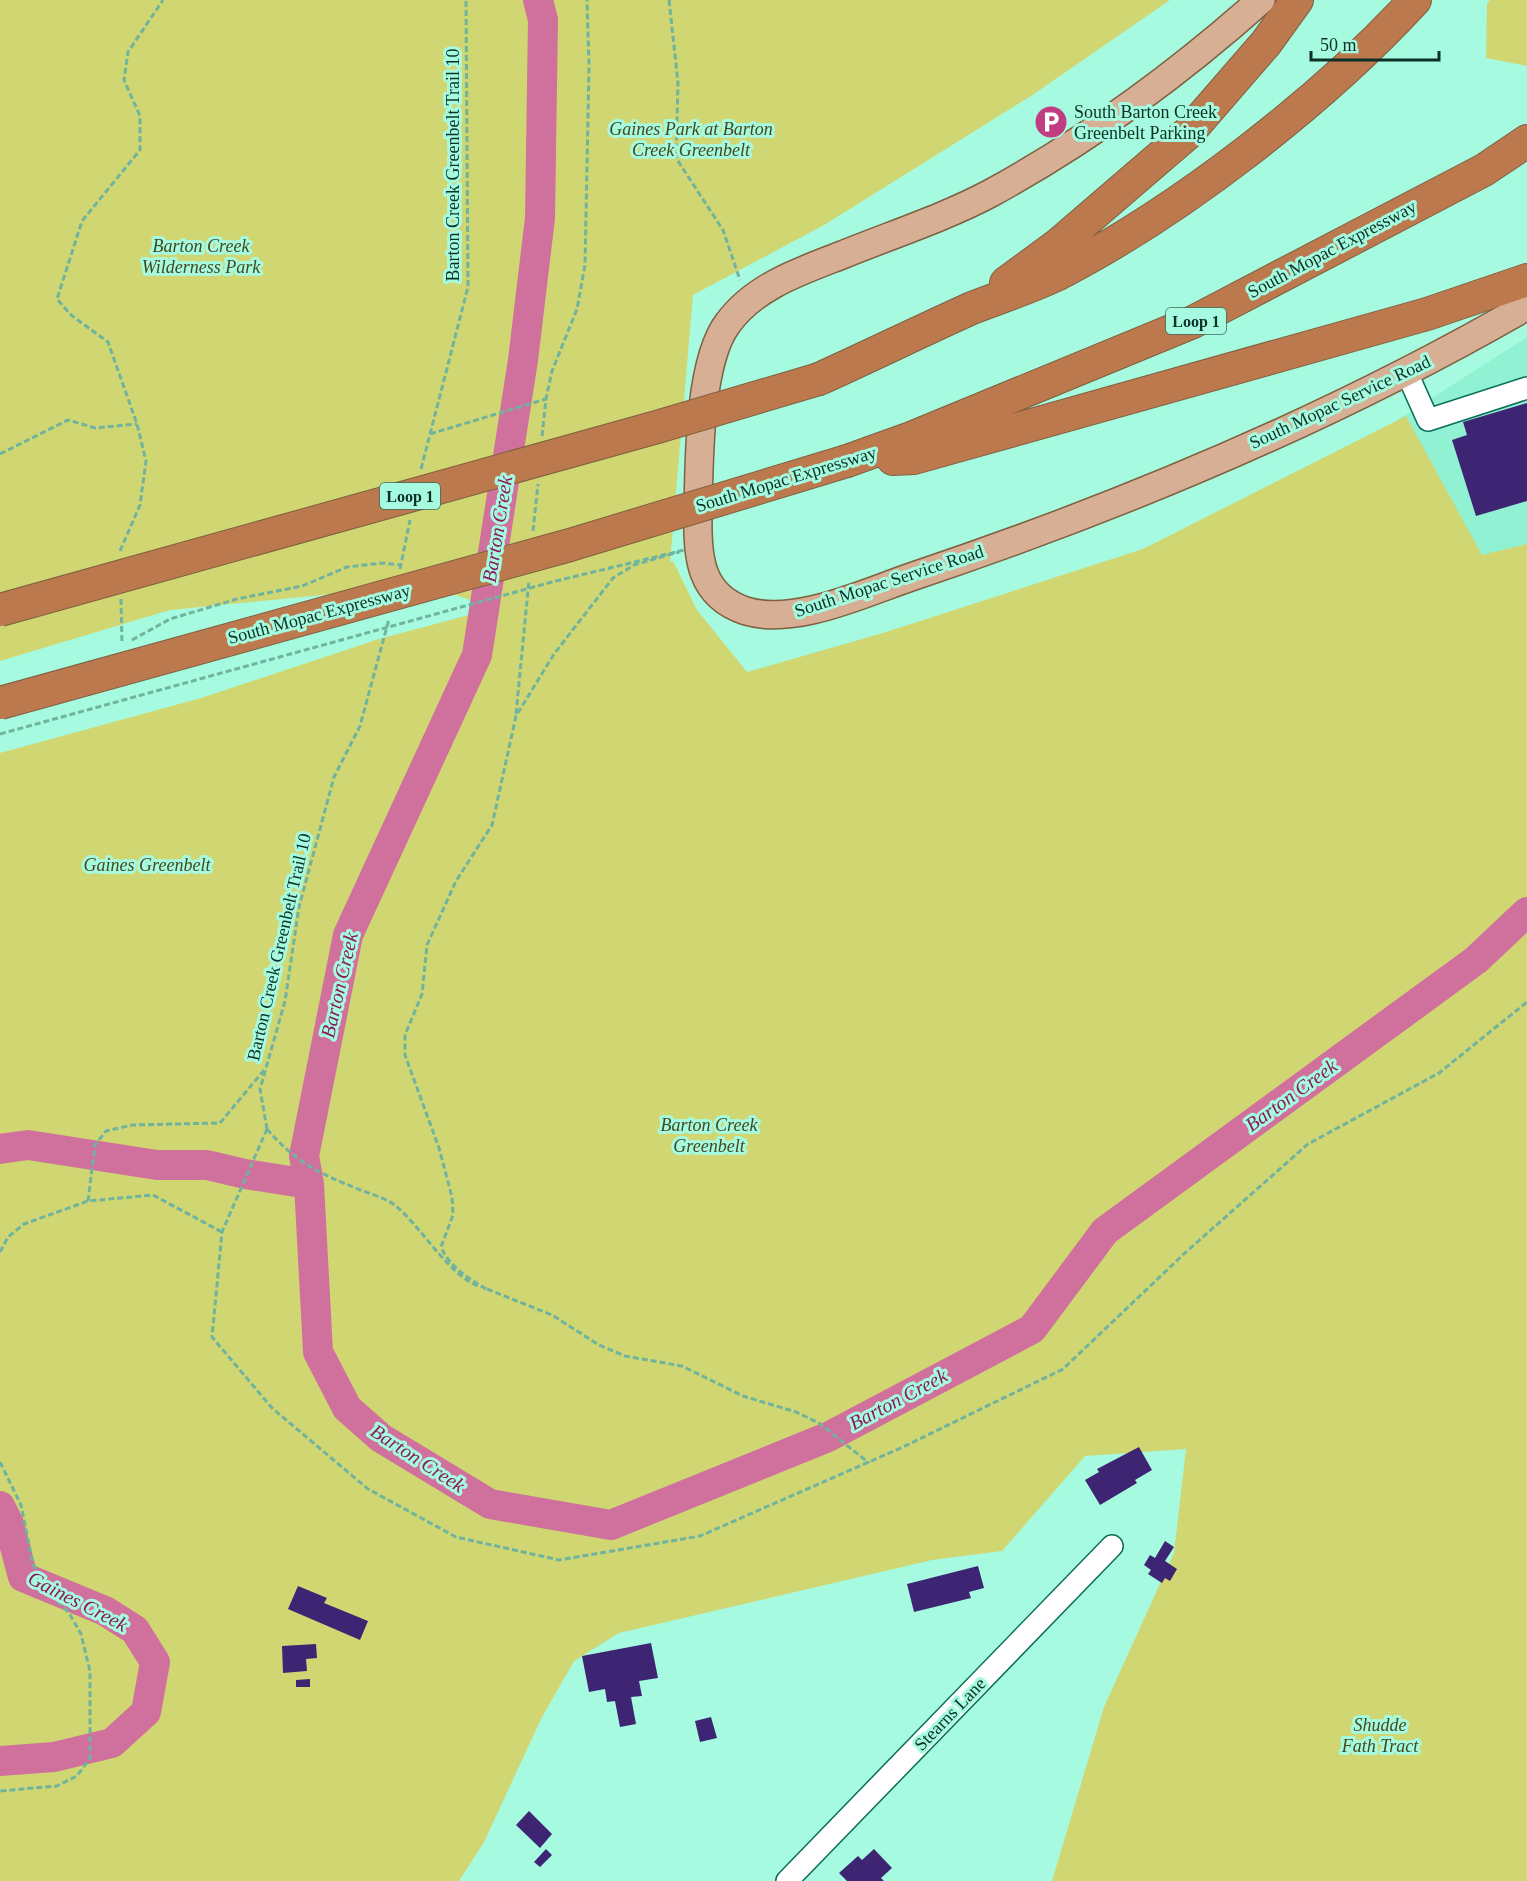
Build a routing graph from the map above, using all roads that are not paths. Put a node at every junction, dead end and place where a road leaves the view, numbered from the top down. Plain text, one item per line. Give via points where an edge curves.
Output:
1 (1261, 0) edge
2 (1297, 0) edge
3 (1415, 0) edge
4 (1527, 141) edge
5 (1527, 280) edge
6 (1527, 306) edge
7 (972, 309) junction
8 (1406, 372) junction
9 (1527, 388) edge
10 (847, 462) junction
11 (0, 610) edge
12 (0, 703) edge
13 (1112, 1546) dead end
14 (787, 1881) edge

1 - 8 main road, South Mopac Service Road via 1199,55 1048,161 985,196 797,272 756,294 739,310 724,326 709,371 700,460 699,561 714,590 728,603 759,614 802,612 954,562 1129,497
2 - 7 highway via 1266,43 1188,134 1059,244
3 - 7 highway, Loop 1 via 1339,74 1206,181 1128,234 1055,275
4 - 10 highway, South Mopac Expressway / Loop 1 via 1484,170 1193,322
5 - 10 highway via 1427,314 915,458
6 - 8 main road, South Mopac Service Road
7 - 11 highway, Loop 1, bridge via 819,379
8 - 9 street via 1428,420
10 - 12 highway, South Mopac Expressway / Loop 1, bridge via 570,545
13 - 14 street, Stearns Lane

